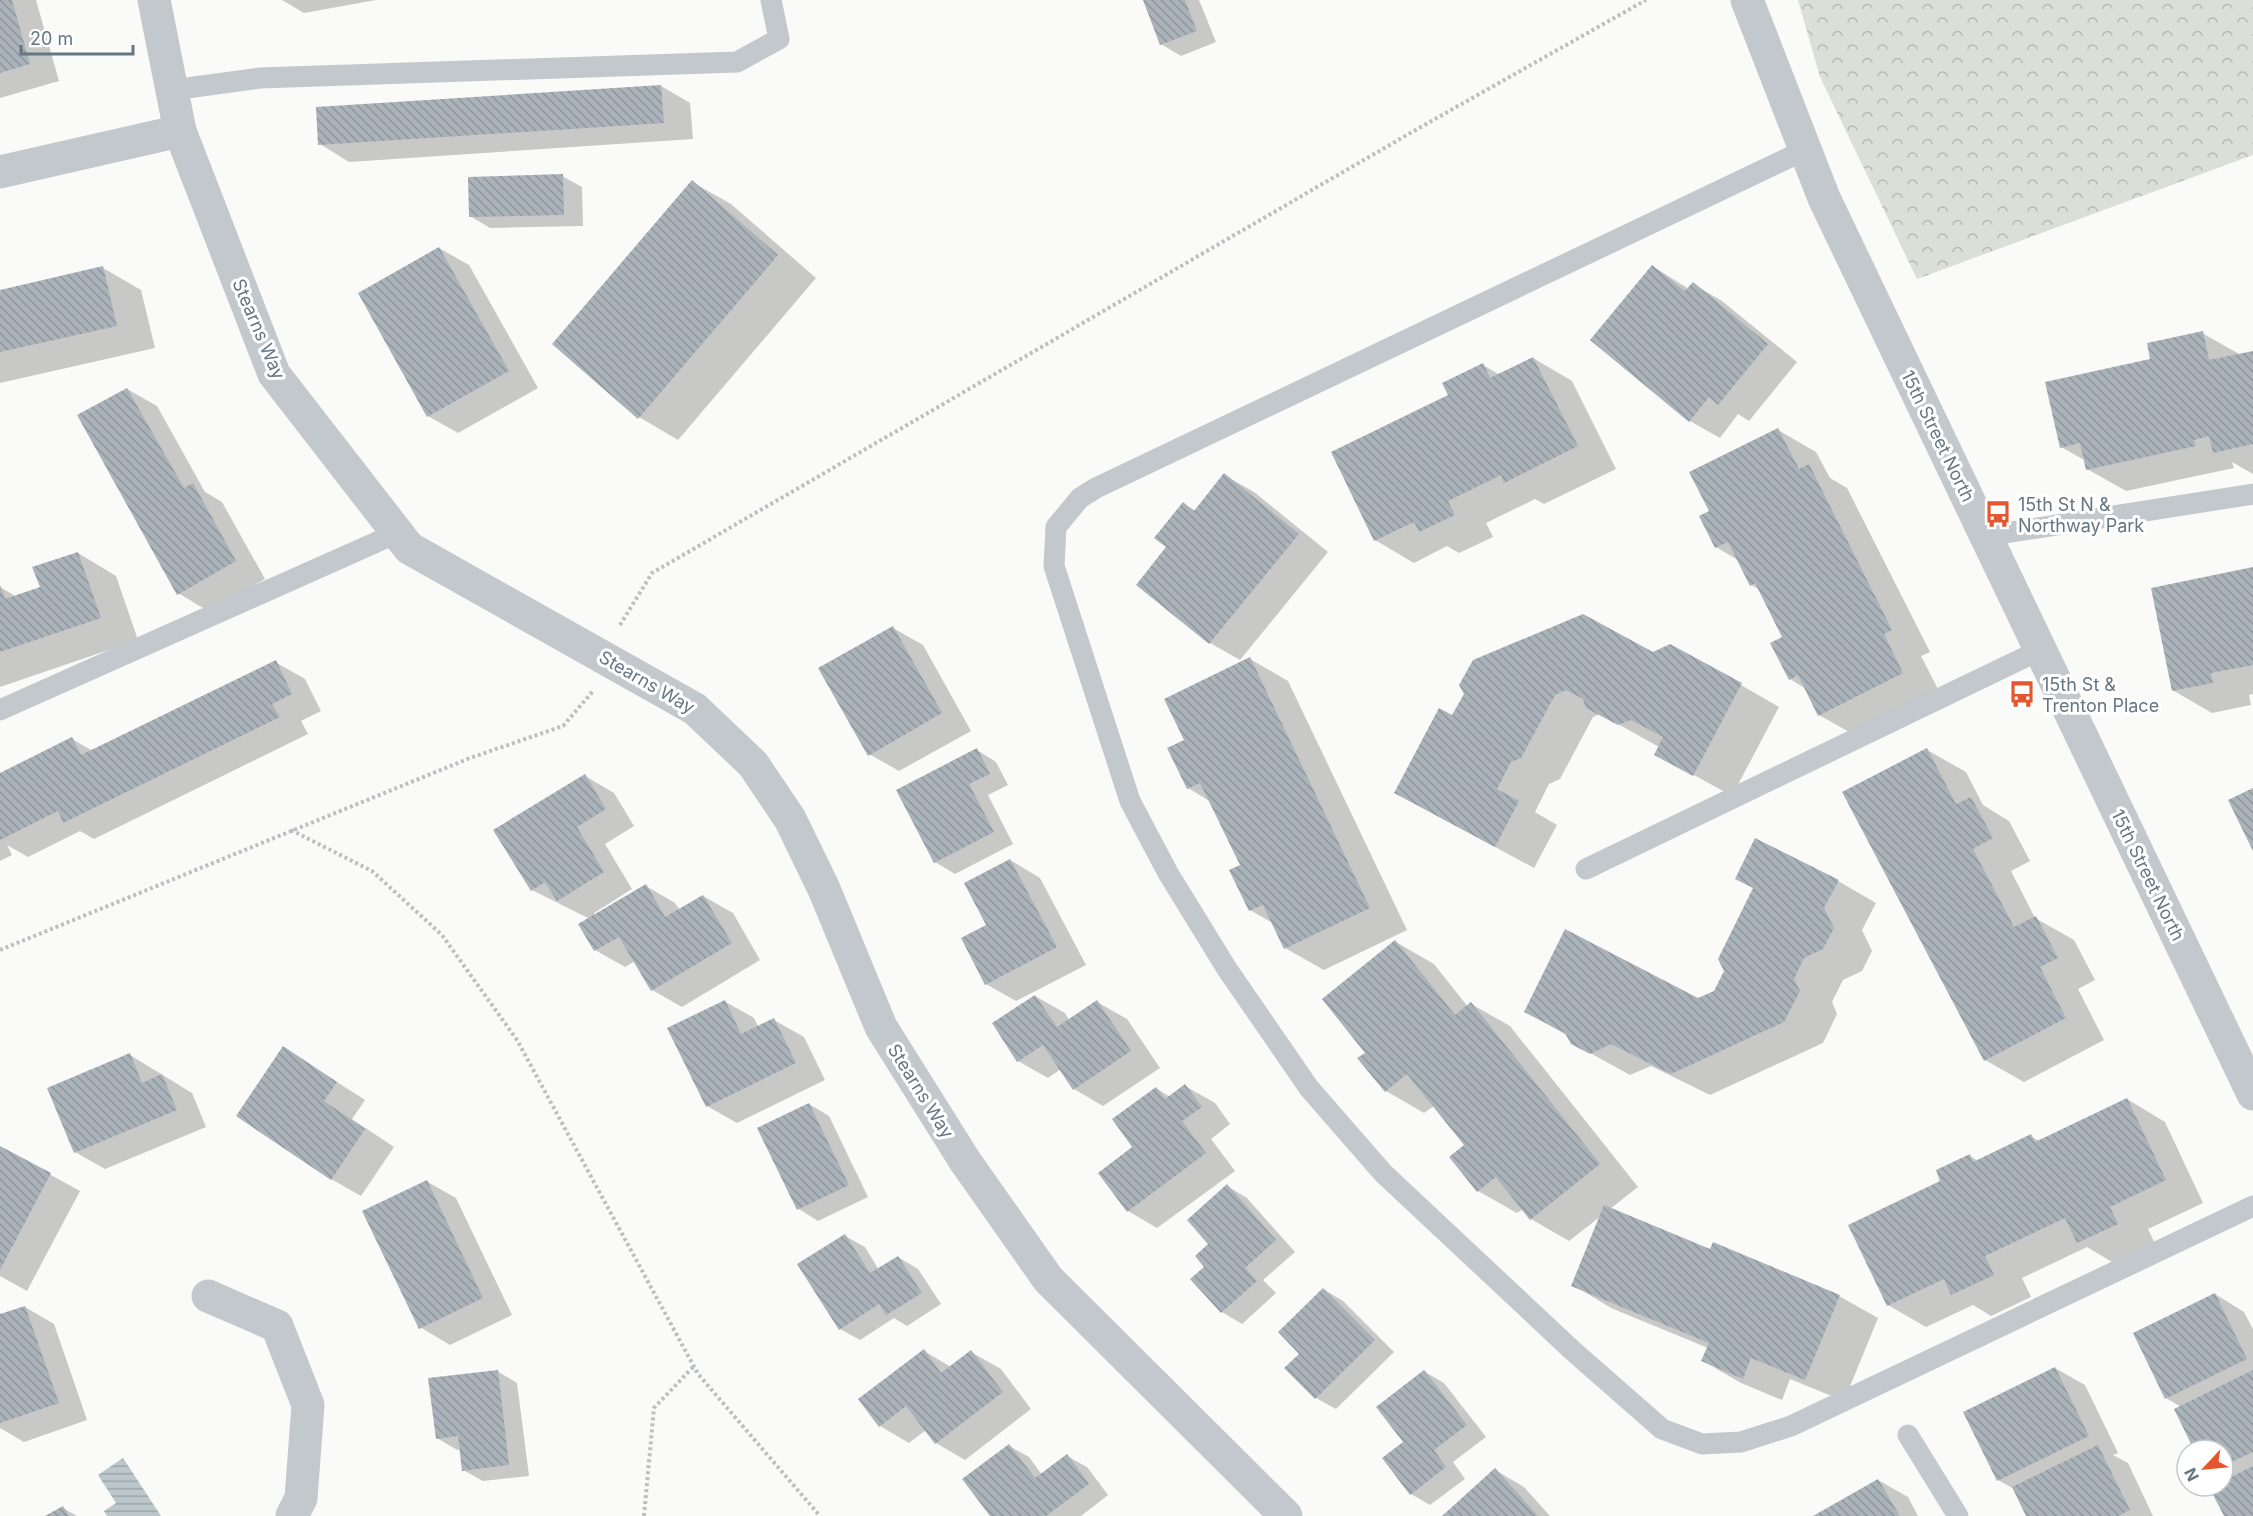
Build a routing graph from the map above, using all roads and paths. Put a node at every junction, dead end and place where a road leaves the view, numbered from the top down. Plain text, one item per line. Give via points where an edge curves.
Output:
1 (154, 0) edge
2 (771, 0) edge
3 (1646, 0) edge
4 (1747, 0) edge
5 (172, 90) junction
6 (180, 131) junction
7 (1805, 150) junction
8 (0, 172) edge
9 (2253, 494) edge
10 (397, 533) junction
11 (1986, 536) junction
12 (618, 628) dead end
13 (2040, 650) junction
14 (594, 690) dead end
15 (0, 710) edge
16 (291, 830) junction
17 (1586, 869) dead end
18 (0, 950) edge
19 (2253, 1094) edge
20 (2253, 1206) edge
21 (208, 1296) dead end
22 (694, 1366) junction
23 (1908, 1435) dead end
24 (292, 1516) edge
25 (644, 1516) edge
26 (820, 1516) edge
27 (1286, 1516) edge
28 (1958, 1516) edge

1 - 5 street, Stearns Way
2 - 5 lane via 779,39 737,62 260,78
3 - 12 path via 652,573
4 - 7 street, 15th Street North
5 - 6 street, Stearns Way
6 - 8 street
6 - 10 street, Stearns Way via 274,374
7 - 11 street, 15th Street North via 1824,198
7 - 20 lane via 1080,498 1056,527 1054,566 1130,801 1168,873 1233,978 1309,1088 1383,1173 1662,1429 1702,1444 1741,1442 1791,1426
9 - 11 lane
10 - 15 lane
10 - 27 street, Stearns Way via 409,548 695,709 753,764 790,819 824,889 881,1027 965,1161 1048,1279
11 - 13 street, 15th Street North
13 - 17 lane
13 - 19 street, 15th Street North
14 - 16 path via 563,726 470,758
16 - 18 path
16 - 22 path via 372,871 442,935 517,1040
21 - 24 street via 277,1326 308,1405 301,1498
22 - 25 path via 654,1408
22 - 26 path
23 - 28 lane

